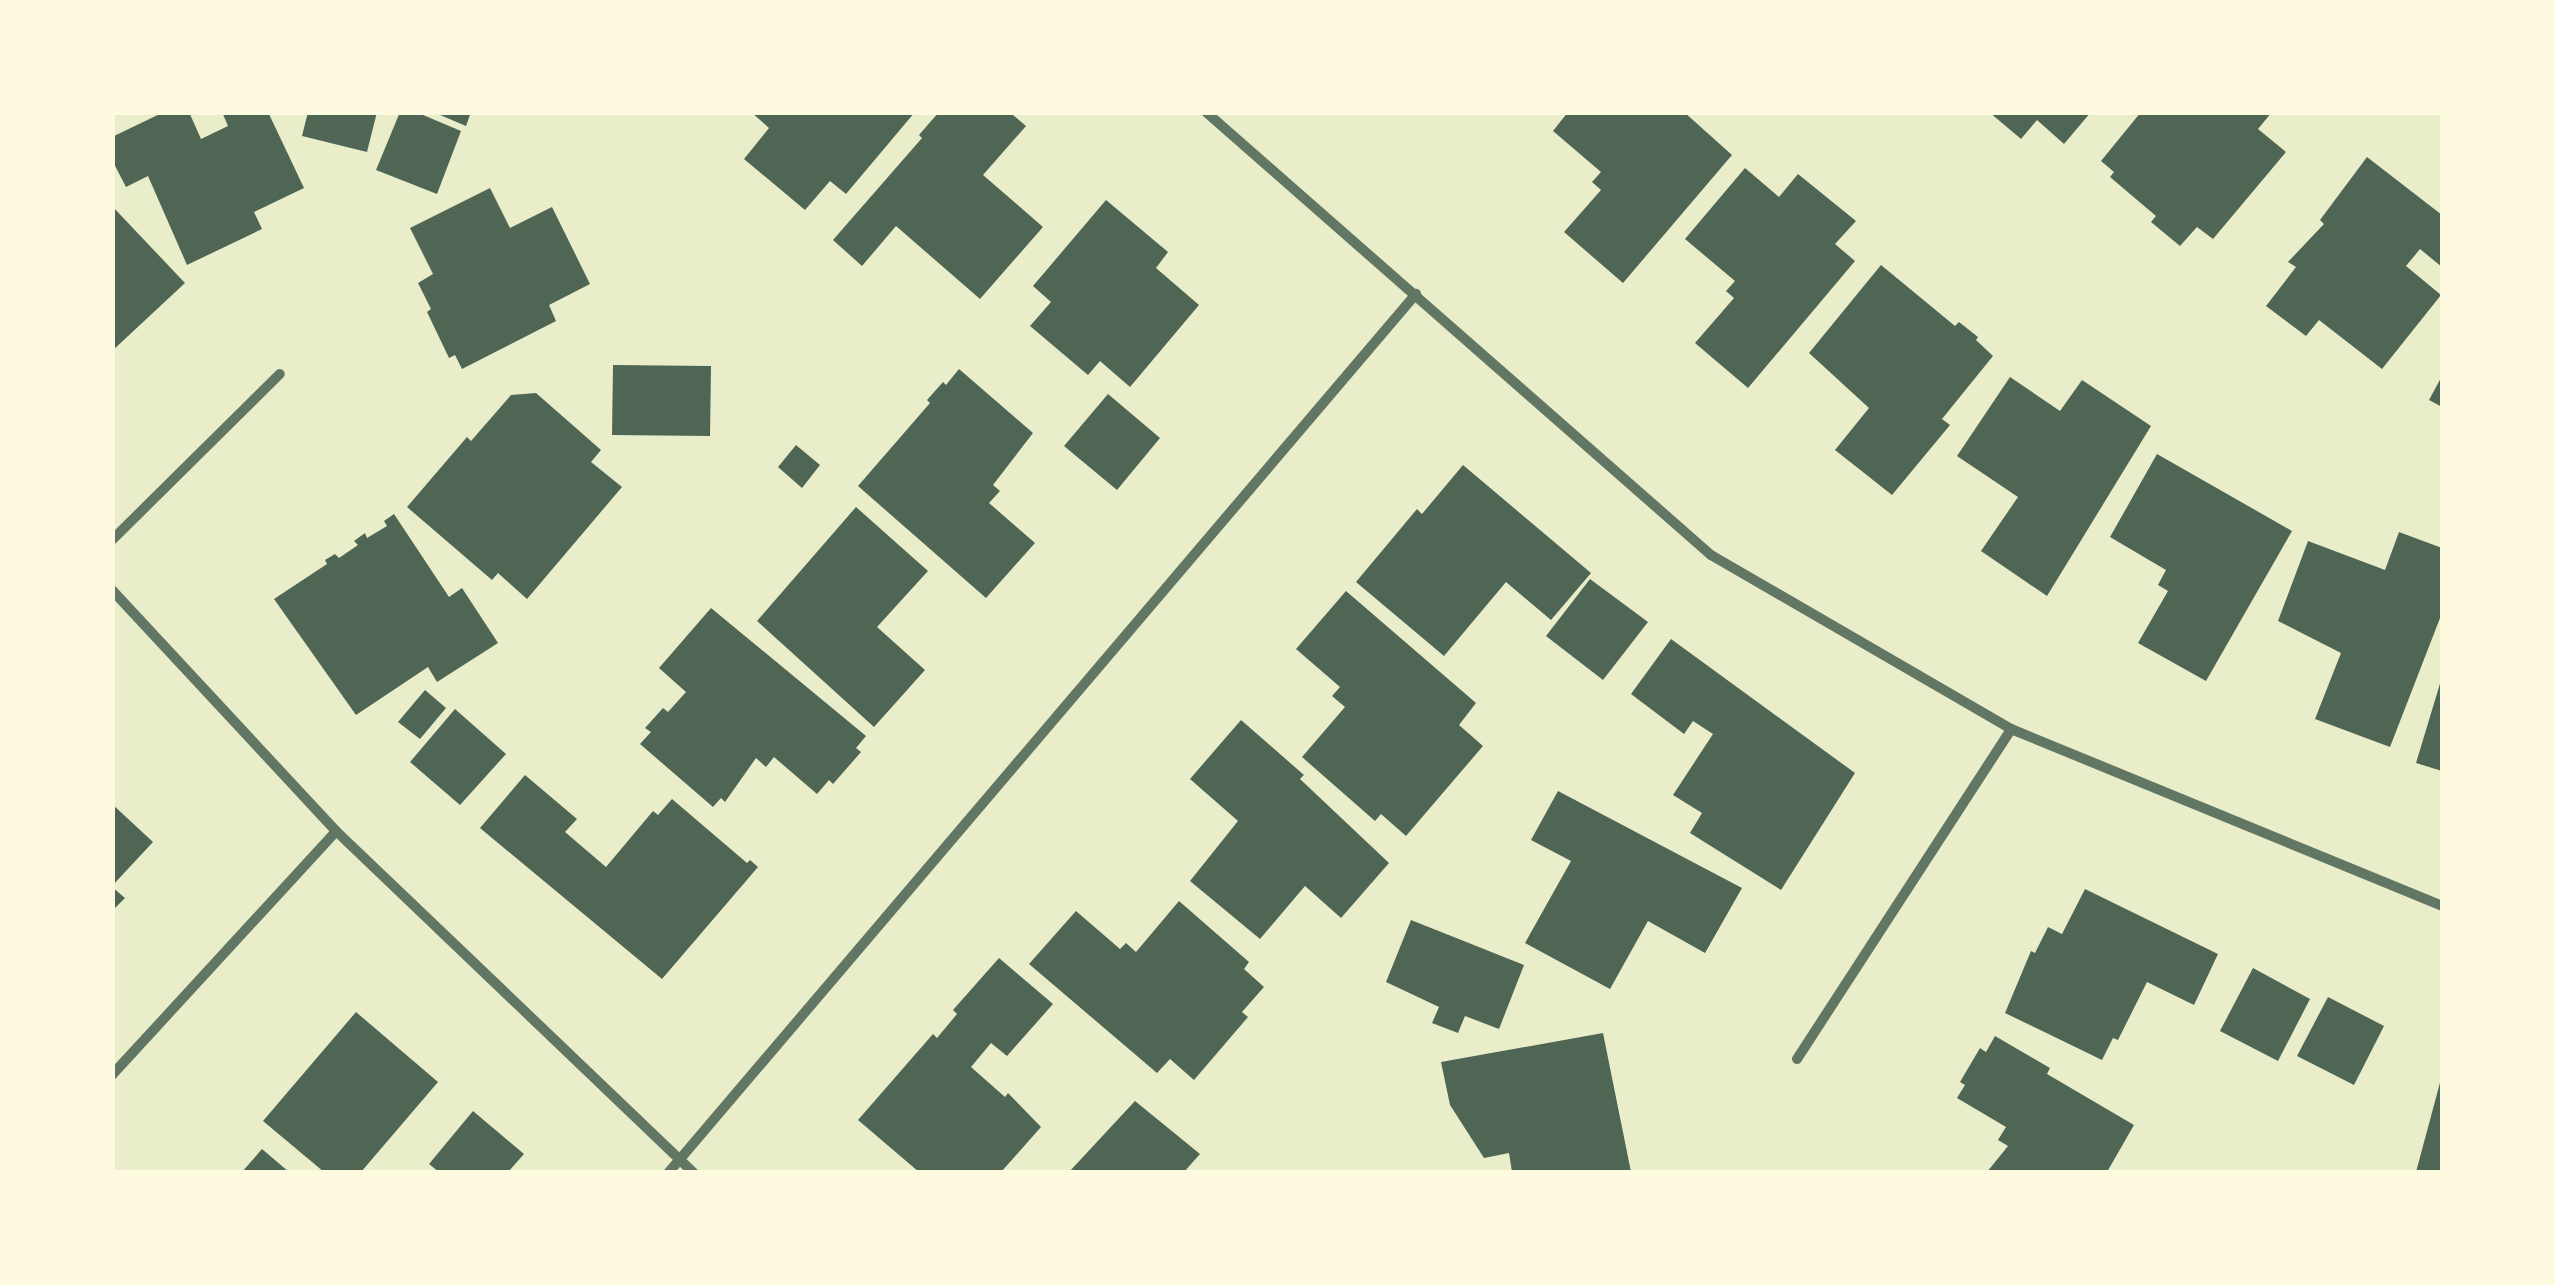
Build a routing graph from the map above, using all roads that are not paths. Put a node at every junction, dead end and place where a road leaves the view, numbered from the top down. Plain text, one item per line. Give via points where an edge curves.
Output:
1 (1206, 112) edge
2 (1416, 294) junction
3 (280, 374) dead end
4 (112, 540) edge
5 (112, 590) edge
6 (2011, 729) junction
7 (336, 832) junction
8 (2442, 906) edge
9 (1798, 1058) dead end
10 (112, 1075) edge
11 (679, 1161) junction
12 (669, 1172) edge
13 (693, 1172) edge

1 - 2 street
2 - 6 street via 1711,554
2 - 11 street
3 - 4 street
5 - 7 street
6 - 8 street
6 - 9 street
7 - 10 street
7 - 11 street
11 - 12 street
11 - 13 street

